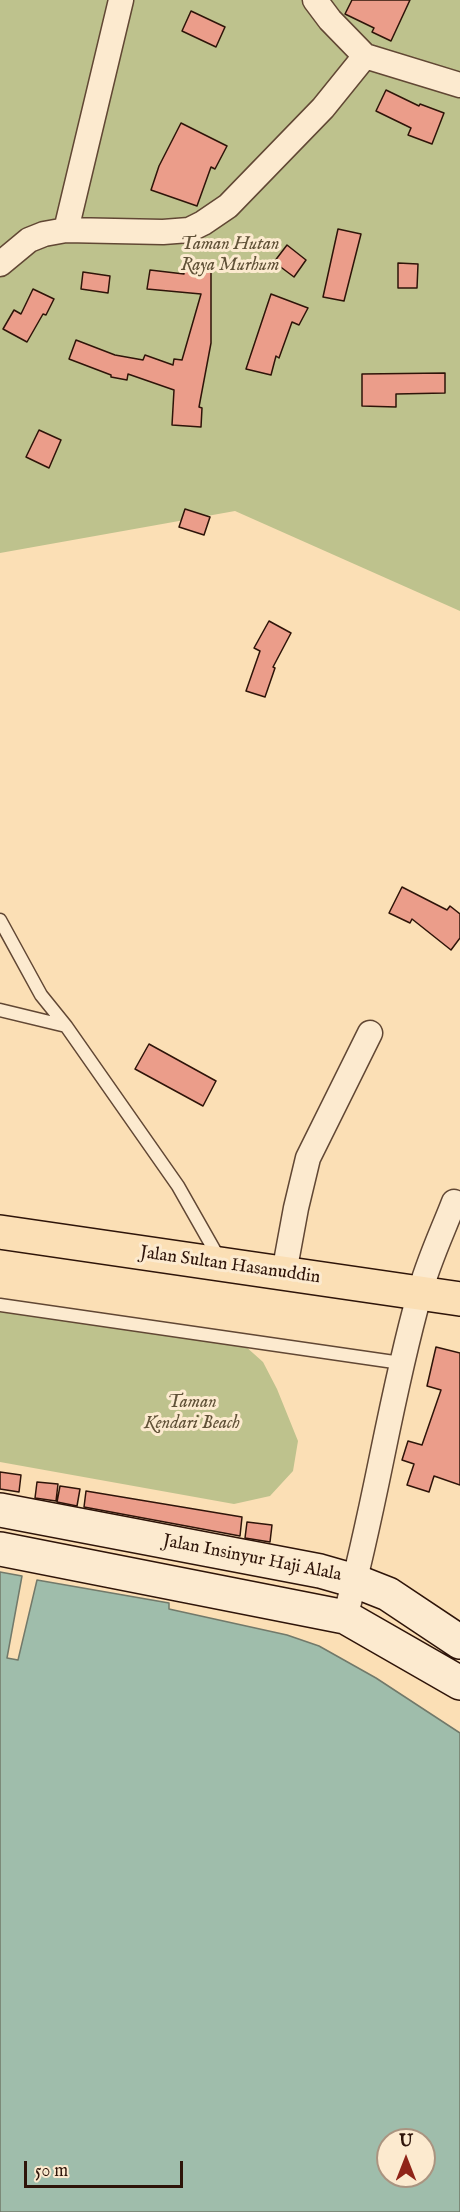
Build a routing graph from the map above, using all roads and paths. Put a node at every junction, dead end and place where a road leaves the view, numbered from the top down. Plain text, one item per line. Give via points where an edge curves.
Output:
1 (121, 0) edge
2 (315, 0) edge
3 (365, 56) junction
4 (460, 85) edge
5 (66, 230) junction
6 (0, 264) edge
7 (0, 920) edge
8 (0, 1010) edge
9 (66, 1026) junction
10 (370, 1033) dead end
11 (454, 1202) dead end
12 (0, 1232) edge
13 (224, 1266) junction
14 (284, 1273) junction
15 (419, 1293) junction
16 (460, 1299) edge
17 (0, 1305) edge
18 (401, 1363) junction
19 (0, 1510) edge
20 (0, 1549) edge
21 (355, 1581) junction
22 (345, 1617) junction
23 (460, 1642) edge
24 (460, 1683) edge

1 - 5 street
2 - 3 street
3 - 4 street
3 - 5 street via 307,125 228,206 203,223 189,230 163,232
5 - 6 street via 29,240
7 - 9 lane via 41,995
8 - 9 lane
9 - 13 lane via 178,1186
10 - 14 street via 308,1158
11 - 15 street, Jalan Insinyur Haji Alala
12 - 13 highway, Jalan Sultan Hasanuddin
13 - 14 highway, Jalan Sultan Hasanuddin
14 - 15 highway, Jalan Sultan Hasanuddin
15 - 16 highway, Jalan Sultan Hasanuddin
15 - 18 street, Jalan Insinyur Haji Alala
17 - 18 lane
18 - 21 street, Jalan Insinyur Haji Alala
19 - 21 main road, Jalan Insinyur Haji Alala
20 - 22 main road
21 - 22 street
21 - 23 main road via 388,1594
22 - 24 main road

